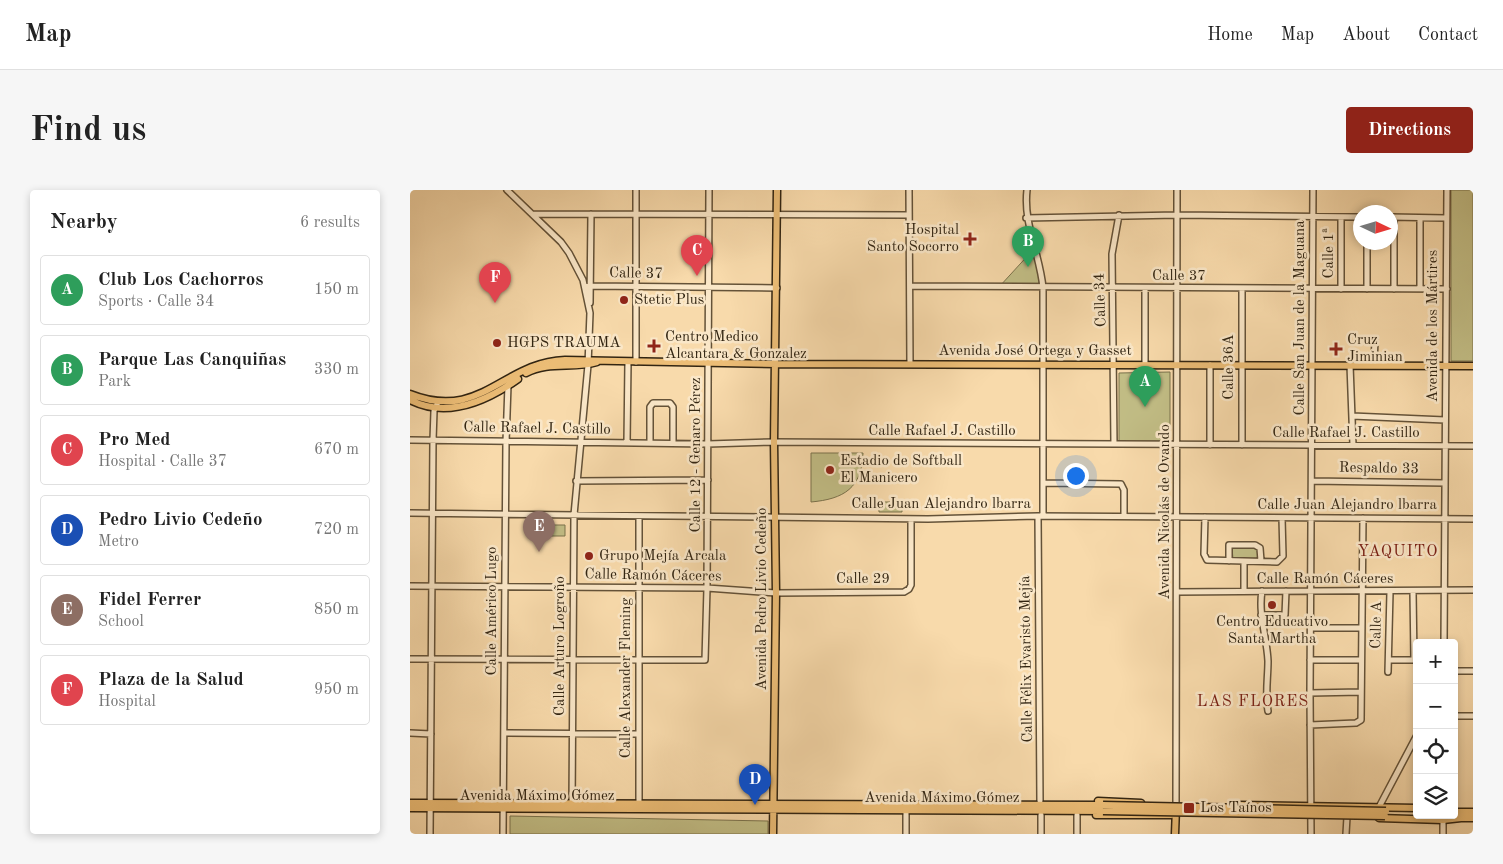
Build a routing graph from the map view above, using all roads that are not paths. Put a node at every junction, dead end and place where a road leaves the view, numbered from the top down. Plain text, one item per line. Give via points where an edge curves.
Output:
1 (506, 190) edge
2 (636, 190) edge
3 (709, 190) edge
4 (777, 190) edge
5 (909, 190) edge
6 (1027, 190) edge
7 (1177, 190) edge
8 (1313, 190) edge
9 (1447, 190) edge
10 (532, 214) junction
11 (591, 214) junction
12 (636, 214) junction
13 (709, 214) junction
14 (777, 215) junction
15 (909, 215) junction
16 (1119, 215) junction
17 (1177, 215) junction
18 (1313, 217) junction
19 (1341, 217) junction
20 (1353, 217) edge
21 (1398, 217) edge
22 (1026, 218) junction
23 (1420, 218) junction
24 (1446, 218) junction
25 (1368, 250) edge
26 (1393, 250) edge
27 (588, 286) junction
28 (636, 286) junction
29 (910, 286) junction
30 (709, 287) junction
31 (777, 288) junction
32 (1043, 288) junction
33 (1113, 288) junction
34 (1145, 289) junction
35 (1178, 289) junction
36 (1242, 289) junction
37 (1312, 289) junction
38 (1341, 289) junction
39 (1367, 289) junction
40 (1394, 289) junction
41 (1420, 289) junction
42 (1447, 290) junction
43 (1375, 339) dead end
44 (588, 362) junction
45 (628, 362) junction
46 (636, 362) junction
47 (709, 363) junction
48 (1044, 363) junction
49 (776, 364) junction
50 (910, 364) junction
51 (1114, 364) junction
52 (1145, 364) junction
53 (1178, 365) junction
54 (1210, 365) junction
55 (1242, 365) junction
56 (1312, 365) junction
57 (1350, 365) junction
58 (1374, 366) junction
59 (1446, 366) junction
60 (1473, 366) edge
61 (513, 377) junction
62 (506, 388) junction
63 (410, 394) edge
64 (410, 400) edge
65 (437, 405) junction
66 (1352, 416) junction
67 (1445, 420) junction
68 (410, 440) edge
69 (433, 440) junction
70 (506, 442) junction
71 (581, 442) junction
72 (627, 442) junction
73 (650, 442) junction
74 (673, 442) junction
75 (774, 442) junction
76 (708, 444) junction
77 (1044, 444) junction
78 (1114, 444) junction
79 (1178, 444) junction
80 (1312, 444) junction
81 (1210, 445) junction
82 (1242, 445) junction
83 (1353, 445) junction
84 (1445, 445) junction
85 (1473, 446) edge
86 (708, 480) junction
87 (576, 481) junction
88 (1312, 481) junction
89 (1445, 482) junction
90 (1044, 483) junction
91 (410, 513) edge
92 (432, 513) junction
93 (505, 515) junction
94 (574, 515) junction
95 (639, 516) junction
96 (708, 516) junction
97 (774, 516) junction
98 (1040, 516) junction
99 (1124, 516) junction
100 (1177, 517) junction
101 (1206, 517) junction
102 (1312, 517) junction
103 (1282, 518) junction
104 (1363, 518) junction
105 (911, 519) junction
106 (1446, 519) junction
107 (1473, 520) edge
108 (1229, 561) junction
109 (1244, 561) junction
110 (1261, 561) junction
111 (410, 586) edge
112 (432, 586) junction
113 (504, 587) junction
114 (573, 588) junction
115 (707, 588) junction
116 (639, 589) junction
117 (1445, 590) junction
118 (1473, 590) edge
119 (1244, 591) junction
120 (1262, 591) junction
121 (1286, 591) junction
122 (1310, 591) junction
123 (1362, 591) junction
124 (1176, 592) junction
125 (1390, 592) junction
126 (1414, 592) junction
127 (776, 593) junction
128 (1262, 615) junction
129 (1310, 628) junction
130 (1362, 628) junction
131 (1415, 639) edge
132 (1444, 639) edge
133 (410, 659) edge
134 (431, 659) junction
135 (505, 660) junction
136 (639, 660) junction
137 (1310, 660) junction
138 (1361, 660) junction
139 (1389, 660) junction
140 (1413, 660) edge
141 (573, 661) junction
142 (1458, 671) edge
143 (1473, 671) edge
144 (1388, 672) dead end
145 (1361, 692) junction
146 (1310, 693) junction
147 (1268, 711) dead end
148 (1458, 716) edge
149 (1473, 716) edge
150 (1310, 725) junction
151 (410, 733) edge
152 (505, 733) junction
153 (572, 733) junction
154 (431, 734) junction
155 (639, 734) junction
156 (1413, 744) edge
157 (1040, 801) junction
158 (410, 803) edge
159 (1003, 804) junction
160 (1176, 804) junction
161 (431, 805) junction
162 (504, 806) junction
163 (572, 806) junction
164 (639, 806) junction
165 (773, 806) junction
166 (1310, 806) junction
167 (410, 808) edge
168 (1103, 808) junction
169 (906, 810) junction
170 (1413, 810) edge
171 (1003, 811) junction
172 (1383, 811) junction
173 (1413, 812) edge
174 (1473, 812) edge
175 (1458, 813) edge
176 (1458, 813) edge
177 (1041, 815) junction
178 (1077, 815) junction
179 (1176, 815) junction
180 (1310, 816) junction
181 (1347, 817) junction
182 (1473, 818) edge
183 (1443, 820) joint
184 (430, 834) edge
185 (503, 834) edge
186 (773, 834) edge
187 (906, 834) edge
188 (1041, 834) edge
189 (1077, 834) edge
190 (1176, 834) edge
191 (1311, 834) edge
192 (1346, 834) edge
193 (1442, 834) edge

1 - 10 street
2 - 12 street
3 - 13 street, Calle 12 - Genaro Pérez
4 - 14 main road, Avenida Pedro Livio Cedeño
5 - 15 street
6 - 22 street, Calle Félix Evaristo Mejía
7 - 17 street, Avenida Nicolás de Ovando
8 - 18 street, Calle San Juan de la Maguana
9 - 24 street, Avenida de los Mártires
10 - 11 street
10 - 27 street via 561,242
11 - 12 street
11 - 27 street
12 - 13 street
12 - 28 street
13 - 14 street
13 - 30 street, Calle 12 - Genaro Pérez
14 - 15 street
14 - 31 main road, Avenida Pedro Livio Cedeño
15 - 29 street
16 - 17 street
16 - 22 street
16 - 33 street, Calle 34 via 1112,254
17 - 18 street
17 - 35 street, Avenida Nicolás de Ovando
18 - 19 street
18 - 37 street, Calle San Juan de la Maguana
19 - 20 street
19 - 38 street, Calle 1ª
21 - 23 street
22 - 32 street, Calle Félix Evaristo Mejía
23 - 24 street
23 - 41 street
24 - 42 street, Avenida de los Mártires
25 - 39 street
26 - 40 street
27 - 28 street, Calle 37
27 - 44 street, Calle Arturo Logroño
28 - 30 street, Calle 37
28 - 46 street
29 - 32 street, Calle 37
29 - 50 street
30 - 31 street, Calle 37
30 - 47 street, Calle 12 - Genaro Pérez
31 - 49 main road, Avenida Pedro Livio Cedeño
32 - 33 street, Calle 37
32 - 48 street, Calle Félix Evaristo Mejía
33 - 34 street, Calle 37
33 - 51 street, Calle 34
34 - 35 street, Calle 37
34 - 52 street
35 - 36 street, Calle 37
35 - 53 street, Avenida Nicolás de Ovando
36 - 37 street, Calle 37
36 - 55 street, Calle 36A
37 - 38 street, Calle 37
37 - 56 street, Calle San Juan de la Maguana
38 - 39 street, Calle 37
39 - 40 street, Calle 37
40 - 41 street, Calle 37
41 - 42 street, Calle 37
42 - 59 street, Avenida de los Mártires
43 - 58 street
44 - 45 main road, Avenida José Ortega y Gasset
44 - 61 main road, Avenida José Ortega y Gasset via 539,363
44 - 62 main road, Avenida José Ortega y Gasset via 543,367 525,374
44 - 71 street, Calle Arturo Logroño
45 - 46 main road, Avenida José Ortega y Gasset
45 - 72 street
46 - 47 main road, Avenida José Ortega y Gasset
47 - 49 main road, Avenida José Ortega y Gasset
47 - 76 street, Calle 12 - Genaro Pérez
48 - 50 main road, Avenida José Ortega y Gasset
48 - 51 main road, Avenida José Ortega y Gasset
48 - 77 street, Calle Félix Evaristo Mejía
49 - 50 main road, Avenida José Ortega y Gasset
49 - 75 main road, Avenida Pedro Livio Cedeño
51 - 52 main road, Avenida José Ortega y Gasset
51 - 78 street, Calle 34
52 - 53 main road, Avenida José Ortega y Gasset
53 - 54 main road, Avenida José Ortega y Gasset
53 - 79 street, Avenida Nicolás de Ovando
54 - 55 main road, Avenida José Ortega y Gasset
54 - 81 street
55 - 56 main road, Avenida José Ortega y Gasset
55 - 82 street, Calle 36A
56 - 57 main road, Avenida José Ortega y Gasset
56 - 80 street, Calle San Juan de la Maguana
57 - 58 main road, Avenida José Ortega y Gasset
57 - 66 street
58 - 59 main road, Avenida José Ortega y Gasset
59 - 60 main road, Avenida José Ortega y Gasset
59 - 67 street, Avenida de los Mártires
61 - 62 street
61 - 65 main road, Avenida José Ortega y Gasset via 468,400
62 - 65 main road, Avenida José Ortega y Gasset via 462,406
62 - 70 street, Calle Américo Lugo
63 - 65 main road, Avenida José Ortega y Gasset
64 - 65 main road, Avenida José Ortega y Gasset
65 - 69 street
66 - 67 street
66 - 83 street
67 - 84 street, Avenida de los Mártires
68 - 69 street, Calle Rafael J. Castillo
69 - 70 street, Calle Rafael J. Castillo
69 - 92 street
70 - 71 street, Calle Rafael J. Castillo
70 - 93 street, Calle Américo Lugo
71 - 72 street, Calle Rafael J. Castillo
71 - 87 street, Calle Arturo Logroño
72 - 73 street, Calle Rafael J. Castillo
73 - 74 street, Calle Rafael J. Castillo
73 - 74 street via 650,407 670,403 673,406
74 - 76 street, Calle Rafael J. Castillo
75 - 76 street, Calle Rafael J. Castillo
75 - 77 street, Calle Rafael J. Castillo
75 - 97 main road, Avenida Pedro Livio Cedeño
76 - 86 street, Calle 12 - Genaro Pérez
77 - 78 street, Calle Rafael J. Castillo
77 - 90 street, Calle Félix Evaristo Mejía
78 - 79 street, Calle Rafael J. Castillo
79 - 81 street, Calle Rafael J. Castillo
79 - 100 street, Avenida Nicolás de Ovando
80 - 82 street, Calle Rafael J. Castillo
80 - 83 street, Calle Rafael J. Castillo
80 - 88 street, Calle San Juan de la Maguana
81 - 82 street, Calle Rafael J. Castillo
83 - 84 street, Calle Rafael J. Castillo
84 - 85 street, Calle Rafael J. Castillo
84 - 89 street, Avenida de los Mártires
86 - 87 street
86 - 96 street, Calle 12 - Genaro Pérez
87 - 94 street, Calle Arturo Logroño
88 - 89 street, Respaldo 33
88 - 102 street, Calle San Juan de la Maguana
89 - 106 street, Avenida de los Mártires
90 - 98 street, Calle Félix Evaristo Mejía
90 - 99 street via 1121,484
91 - 92 street, Calle Juan Alejandro lbarra
92 - 93 street, Calle Juan Alejandro lbarra
92 - 112 street
93 - 94 street, Calle Juan Alejandro lbarra
93 - 113 street, Calle Américo Lugo
94 - 95 street, Calle Juan Alejandro lbarra
94 - 114 street, Calle Arturo Logroño
95 - 96 street, Calle Juan Alejandro lbarra
95 - 116 street, Calle Alexander Fleming
96 - 97 street, Calle Juan Alejandro lbarra
96 - 115 street, Calle 12 - Genaro Pérez
97 - 105 street, Calle Juan Alejandro lbarra
97 - 127 main road, Avenida Pedro Livio Cedeño
98 - 99 street, Calle Juan Alejandro lbarra
98 - 105 street, Calle Juan Alejandro lbarra
98 - 157 street, Calle Félix Evaristo Mejía
99 - 100 street, Calle Juan Alejandro lbarra
100 - 101 street, Calle Juan Alejandro lbarra
100 - 124 street, Avenida Nicolás de Ovando
101 - 103 street, Calle Juan Alejandro lbarra
101 - 108 street via 1205,557 1207,560
102 - 103 street, Calle Juan Alejandro lbarra
102 - 104 street, Calle Juan Alejandro lbarra
102 - 122 street, Calle San Juan de la Maguana
103 - 110 street via 1282,559 1277,562
104 - 106 street, Calle Juan Alejandro lbarra
104 - 123 street
105 - 127 street, Calle 29 via 909,590
106 - 107 street, Calle Juan Alejandro lbarra
106 - 117 street, Avenida de los Mártires
108 - 109 street
108 - 110 street via 1229,545 1255,545 1260,548
109 - 110 street
109 - 119 street
111 - 112 street, Calle Ramón Cáceres
112 - 113 street, Calle Ramón Cáceres
112 - 134 street
113 - 114 street, Calle Ramón Cáceres
113 - 135 street, Calle Américo Lugo
114 - 116 street, Calle Ramón Cáceres
114 - 141 street, Calle Arturo Logroño
115 - 116 street, Calle Ramón Cáceres
115 - 127 street, Calle Ramón Cáceres
115 - 136 street, Calle 12 - Genaro Pérez via 705,660
116 - 136 street, Calle Alexander Fleming
117 - 118 street, Calle Ramón Cáceres
117 - 126 street, Calle Ramón Cáceres
117 - 132 street, Avenida de los Mártires
119 - 120 street, Calle Ramón Cáceres
119 - 124 street, Calle Ramón Cáceres
120 - 121 street, Calle Ramón Cáceres
120 - 128 street
121 - 122 street, Calle Ramón Cáceres
121 - 128 street via 1285,615
122 - 123 street, Calle Ramón Cáceres
122 - 129 street, Calle San Juan de la Maguana
123 - 125 street, Calle Ramón Cáceres
123 - 130 street
124 - 160 street, Avenida Nicolás de Ovando
125 - 126 street, Calle Ramón Cáceres
125 - 139 street, Calle A
126 - 131 street
127 - 165 main road, Avenida Pedro Livio Cedeño
128 - 147 street via 1268,659
129 - 130 street
129 - 137 street, Calle San Juan de la Maguana
130 - 138 street
133 - 134 street
134 - 135 street
134 - 154 street
135 - 141 street
135 - 152 street, Calle Américo Lugo
136 - 141 street
136 - 155 street, Calle Alexander Fleming
137 - 138 street
137 - 146 street, Calle San Juan de la Maguana
138 - 145 street
139 - 140 street, Calle A
139 - 144 street
141 - 153 street, Calle Arturo Logroño
142 - 143 street
145 - 146 street
145 - 150 street via 1359,723
146 - 150 street, Calle San Juan de la Maguana
148 - 149 street
150 - 166 street, Calle San Juan de la Maguana
151 - 154 street
152 - 153 street
152 - 162 street, Calle Américo Lugo
153 - 155 street
153 - 163 street, Calle Arturo Logroño
154 - 161 street
155 - 164 street, Calle Alexander Fleming
156 - 172 street
157 - 159 main road
157 - 160 main road
158 - 161 main road, Avenida Máximo Gómez
159 - 165 main road, Avenida Máximo Gómez
159 - 168 main road, Avenida Máximo Gómez
160 - 166 main road
160 - 179 main road, Avenida Nicolás de Ovando
161 - 162 main road, Avenida Máximo Gómez
161 - 167 main road, Avenida Máximo Gómez
161 - 184 street
162 - 163 main road, Avenida Máximo Gómez
162 - 185 street, Calle Américo Lugo
163 - 164 main road, Avenida Máximo Gómez
164 - 165 main road, Avenida Máximo Gómez
165 - 169 main road, Avenida Máximo Gómez
165 - 186 main road, Avenida Pedro Livio Cedeño
166 - 172 main road
166 - 180 street, Calle San Juan de la Maguana
168 - 171 main road, Avenida Máximo Gómez
168 - 172 main road, Avenida Máximo Gómez, bridge
169 - 171 main road, Avenida Máximo Gómez
169 - 187 street
170 - 172 main road, Avenida Máximo Gómez
171 - 177 main road
172 - 173 main road, Avenida Máximo Gómez
174 - 175 main road, Avenida Máximo Gómez
176 - 182 main road, Avenida Máximo Gómez
177 - 178 main road
177 - 188 street
178 - 179 main road
178 - 189 street
179 - 180 main road
179 - 190 main road, Avenida Nicolás de Ovando
180 - 181 main road
180 - 191 street
181 - 183 main road
181 - 192 street
183 - 193 street

